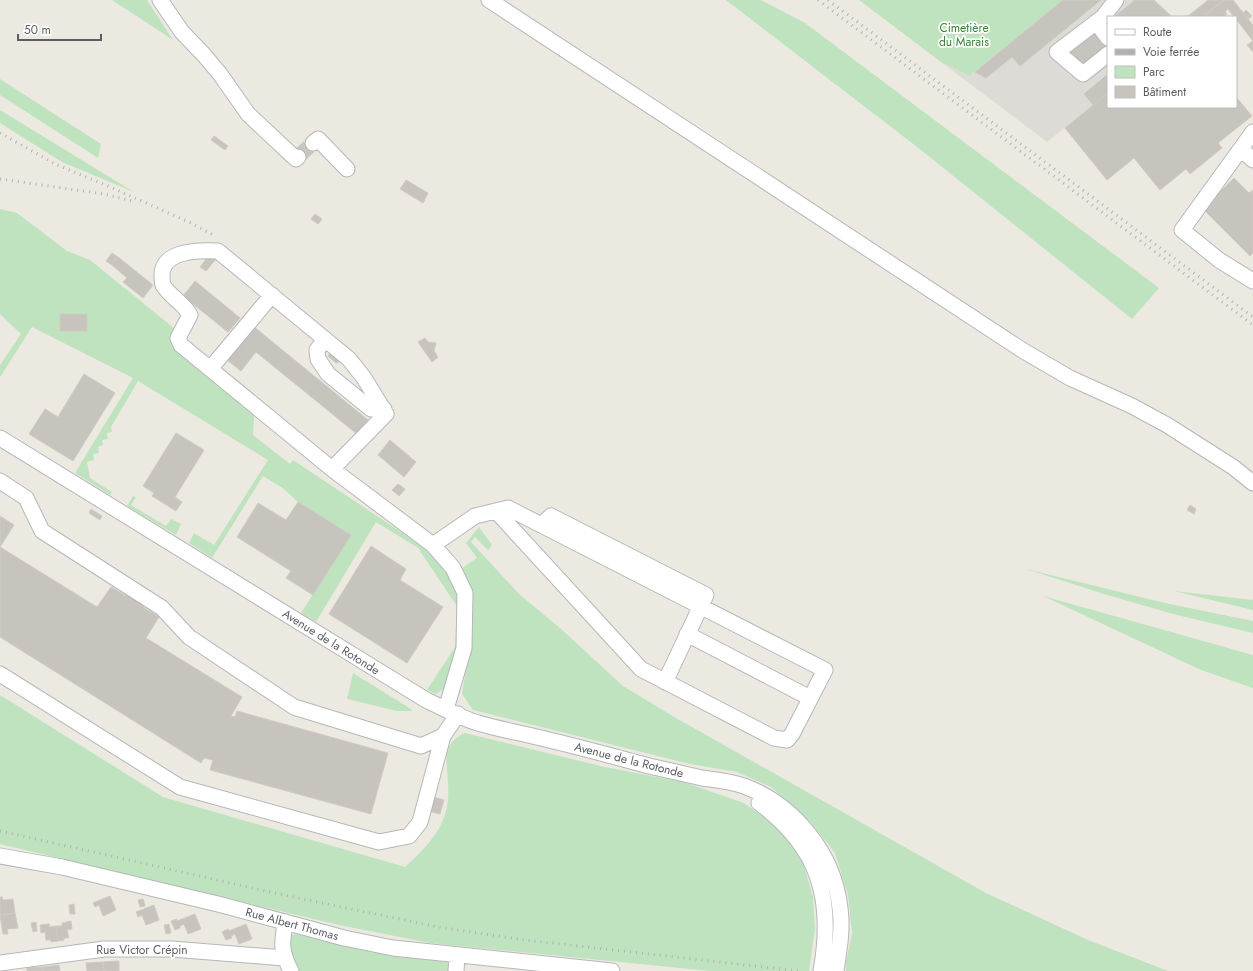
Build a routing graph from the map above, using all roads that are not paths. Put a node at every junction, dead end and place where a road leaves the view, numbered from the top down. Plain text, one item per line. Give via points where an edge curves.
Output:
1 (160, 0) edge
2 (489, 0) edge
3 (1116, 0) edge
4 (1096, 22) junction
5 (1107, 37) edge
6 (1107, 55) edge
7 (1253, 132) edge
8 (313, 143) dead end
9 (1241, 149) junction
10 (298, 157) dead end
11 (1253, 160) edge
12 (347, 169) dead end
13 (1253, 280) edge
14 (272, 295) junction
15 (325, 340) junction
16 (210, 369) junction
17 (384, 409) junction
18 (0, 438) edge
19 (332, 469) junction
20 (0, 481) edge
21 (1253, 483) edge
22 (496, 511) junction
23 (433, 546) junction
24 (700, 606) junction
25 (687, 634) junction
26 (0, 674) edge
27 (665, 682) junction
28 (810, 698) junction
29 (452, 712) junction
30 (443, 736) junction
31 (692, 776) junction
32 (0, 856) edge
33 (286, 922) junction
34 (457, 956) junction
35 (0, 963) edge
36 (288, 967) edge
37 (594, 970) edge
38 (456, 971) edge
39 (612, 971) edge
40 (821, 971) edge
41 (836, 971) edge

1 - 10 street via 182,32 220,74 248,114 296,159
2 - 21 street via 1022,350 1070,378 1167,425 1233,467
3 - 4 street
4 - 5 street
4 - 6 street via 1057,52 1083,74
7 - 9 street
8 - 12 street via 318,139
9 - 11 street
9 - 13 street via 1182,230 1219,260
14 - 15 street
14 - 16 street
14 - 16 street via 218,251 201,250 169,259 162,270 162,284 186,308 190,316 178,338 181,345
15 - 17 street via 349,359
15 - 17 street via 317,350 318,359 328,374 371,409
16 - 19 street
17 - 19 street via 386,414
18 - 29 street, Avenue de la Rotonde via 358,659 426,700
19 - 23 street
20 - 30 street via 26,498 42,531 162,608 188,637 294,706 421,746
22 - 23 street via 475,516
22 - 24 street via 508,508
22 - 27 street via 641,669
23 - 29 street via 453,568 465,593 464,648
24 - 25 street
24 - 28 street via 825,670
25 - 27 street
25 - 28 street
26 - 30 street via 180,787 378,842 409,836 420,822
27 - 28 street via 774,738 786,740 792,734
29 - 30 street
29 - 31 street, Avenue de la Rotonde via 478,723
31 - 40 street, Avenue de la Rotonde via 733,789 759,803 781,820 798,839 812,862 824,898 826,935
31 - 41 street, Avenue de la Rotonde via 742,785 761,793 784,808 814,841 834,879 840,907 841,941
32 - 33 street, Rue Albert Thomas via 62,867
33 - 34 street, Rue Albert Thomas via 372,944
33 - 36 street via 282,944
34 - 37 street, Rue Albert Thomas
34 - 38 street
35 - 36 street, Rue Victor Crépin via 104,949 172,949
37 - 39 street, Rue Albert Thomas

